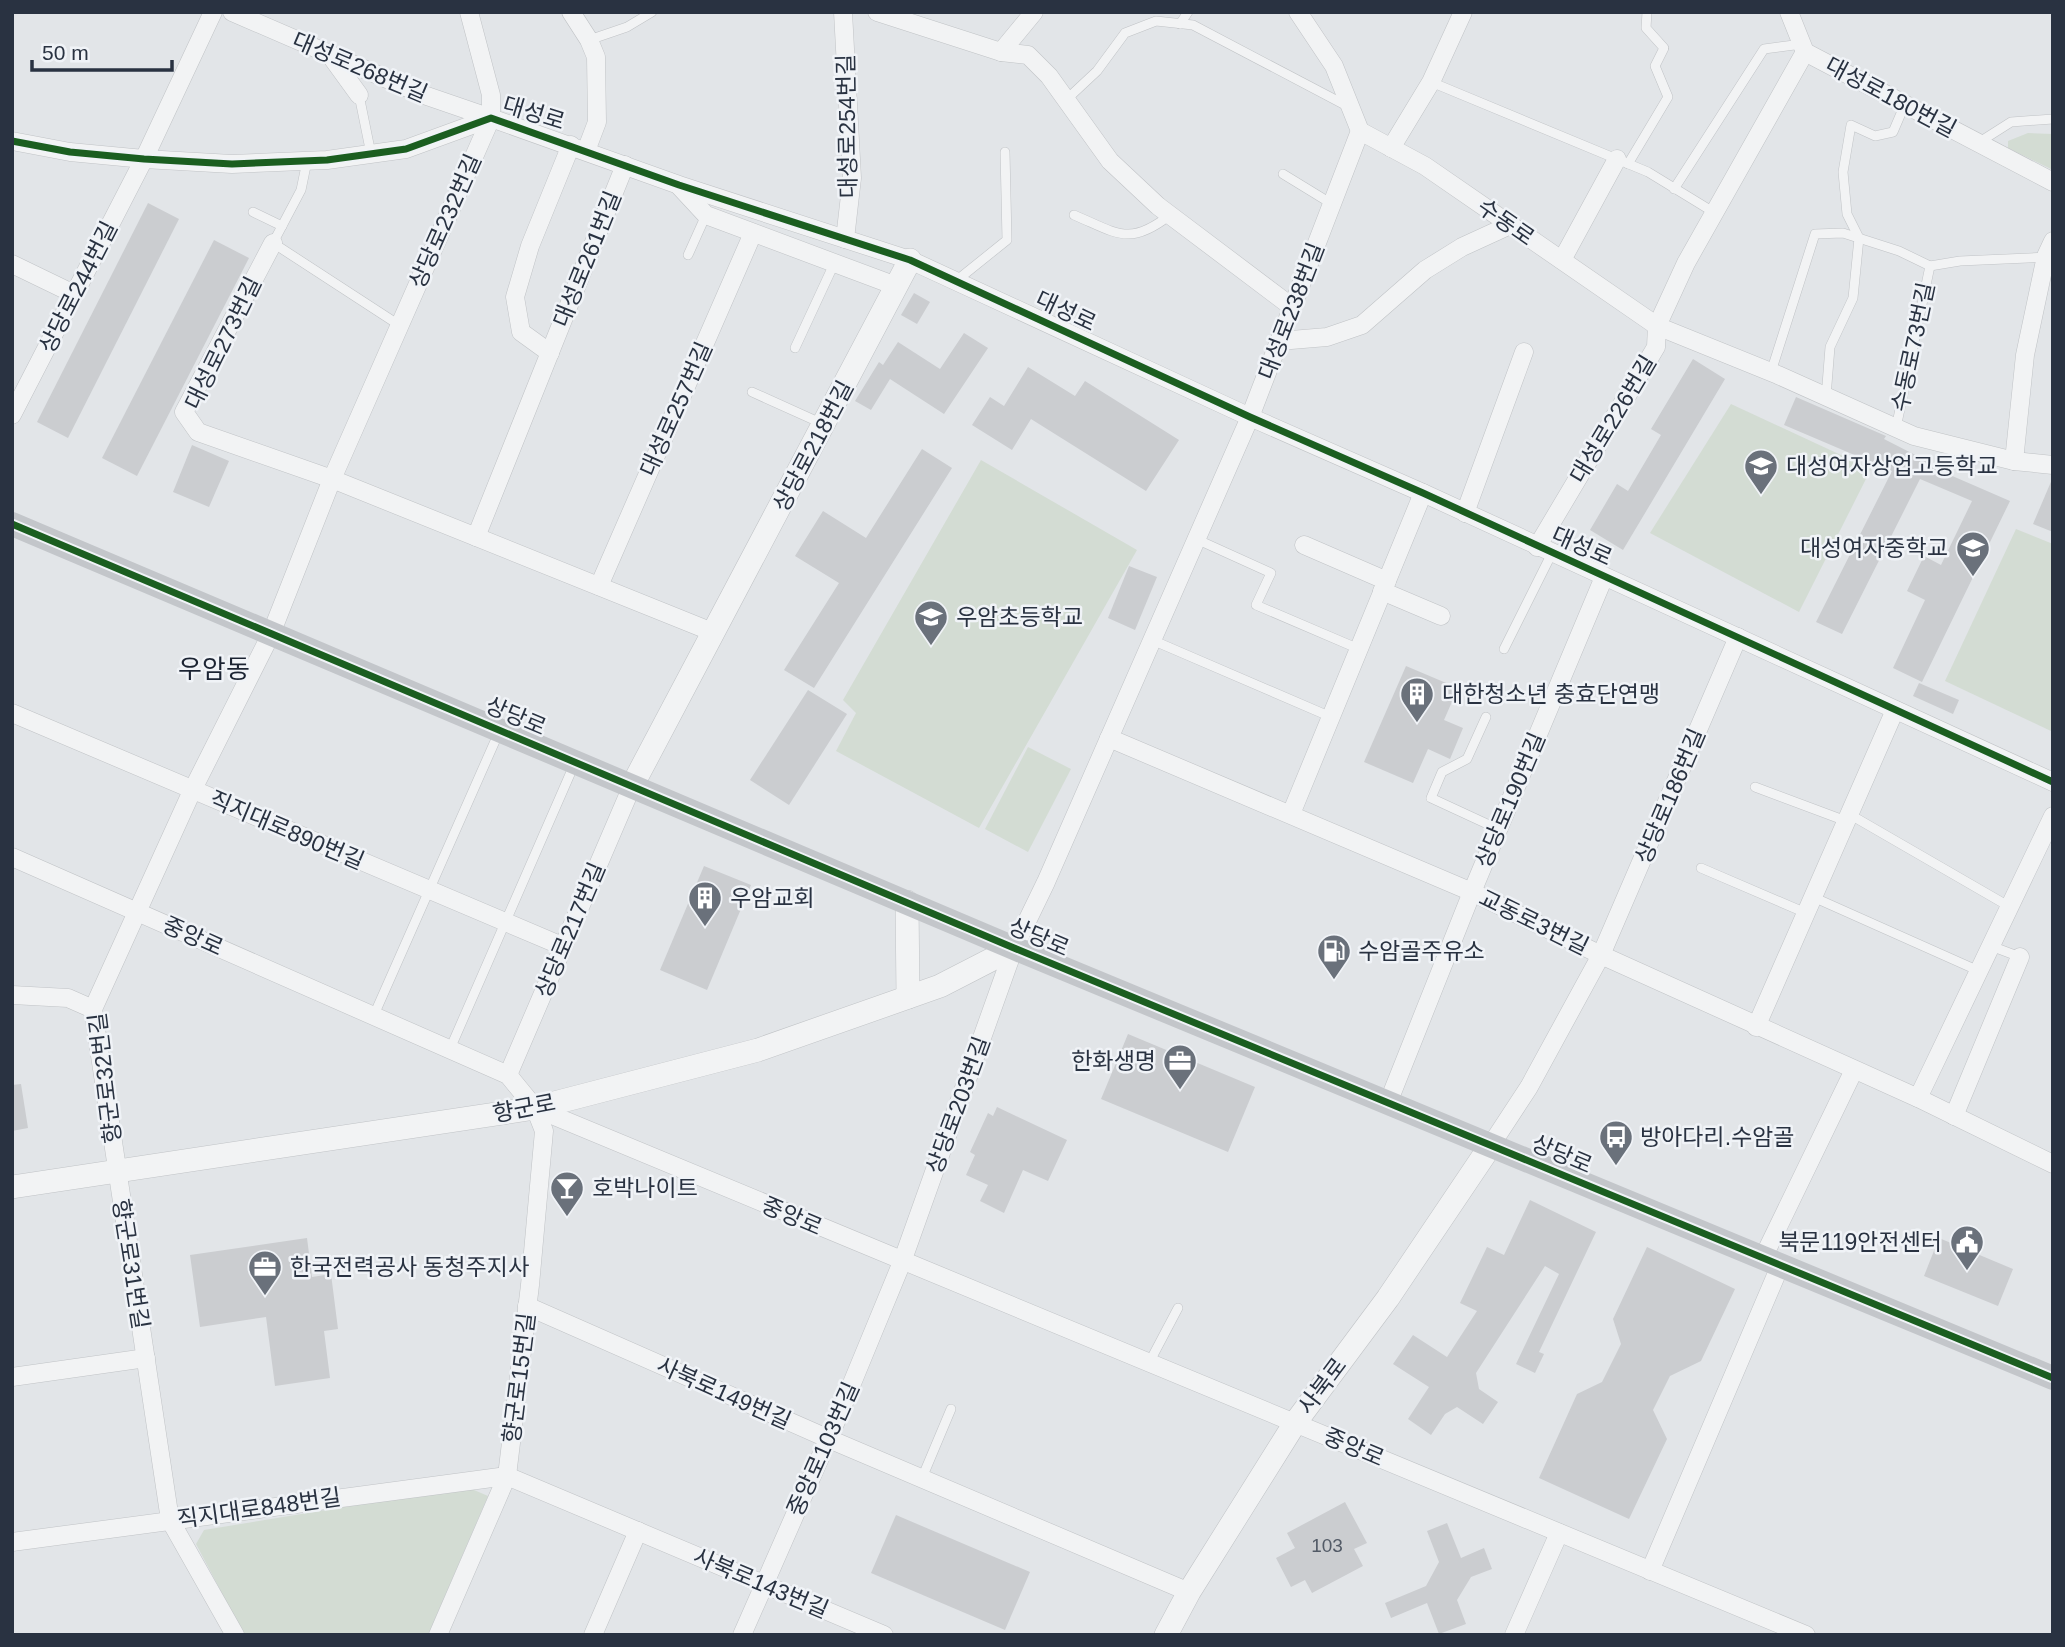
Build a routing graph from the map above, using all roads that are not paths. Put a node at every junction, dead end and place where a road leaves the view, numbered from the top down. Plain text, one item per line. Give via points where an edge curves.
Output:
1 (213, 12) edge
2 (232, 12) edge
3 (469, 12) edge
4 (571, 12) edge
5 (652, 12) edge
6 (843, 12) edge
7 (877, 12) edge
8 (1034, 12) edge
9 (1188, 12) edge
10 (1298, 12) edge
11 (1463, 12) edge
12 (1647, 12) edge
13 (1789, 12) edge
14 (1180, 24) junction
15 (589, 40) junction
16 (1804, 48) junction
17 (1001, 52) junction
18 (330, 55) junction
19 (1431, 82) junction
20 (359, 95) joint
21 (1065, 100) junction
22 (1905, 104) junction
23 (1351, 108) junction
24 (491, 118) junction
25 (2053, 119) edge
26 (1360, 131) junction
27 (12, 141) edge
28 (1978, 143) junction
29 (579, 148) junction
30 (1391, 148) junction
31 (1005, 152) dead end
32 (371, 154) junction
33 (144, 159) junction
34 (307, 161) junction
35 (1623, 162) junction
36 (625, 165) junction
37 (1283, 174) dead end
38 (2053, 182) edge
39 (679, 185) junction
40 (1674, 188) junction
41 (1332, 204) junction
42 (253, 212) dead end
43 (1715, 213) junction
44 (706, 215) junction
45 (1074, 215) dead end
46 (1170, 215) junction
47 (1510, 225) junction
48 (282, 226) junction
49 (753, 233) junction
50 (1859, 238) junction
51 (845, 239) junction
52 (272, 243) junction
53 (530, 246) joint
54 (2051, 252) edge
55 (688, 256) dead end
56 (910, 260) junction
57 (1562, 260) junction
58 (12, 264) edge
59 (834, 264) junction
60 (1930, 265) junction
61 (956, 281) junction
62 (896, 286) junction
63 (75, 293) junction
64 (1292, 307) junction
65 (399, 325) junction
66 (1657, 326) junction
67 (1279, 341) junction
68 (795, 348) dead end
69 (1524, 352) dead end
70 (550, 353) junction
71 (1771, 372) junction
72 (752, 391) dead end
73 (1826, 397) junction
74 (12, 415) edge
75 (1250, 417) junction
76 (824, 425) junction
77 (1896, 428) junction
78 (2014, 461) junction
79 (2053, 465) edge
80 (332, 479) junction
81 (1423, 493) junction
82 (1465, 513) junction
83 (12, 524) edge
84 (476, 537) junction
85 (1196, 540) junction
86 (1304, 545) dead end
87 (1544, 550) junction
88 (1604, 577) junction
89 (599, 586) junction
90 (1385, 586) junction
91 (1441, 616) dead end
92 (715, 633) junction
93 (271, 634) junction
94 (1738, 637) junction
95 (1152, 640) junction
96 (1359, 649) junction
97 (1504, 649) dead end
98 (1895, 710) junction
99 (12, 713) edge
100 (1331, 717) junction
101 (1486, 717) dead end
102 (500, 730) junction
103 (1109, 738) junction
104 (575, 762) junction
105 (2053, 782) edge
106 (632, 786) junction
107 (1755, 787) dead end
108 (192, 791) junction
109 (1291, 814) junction
110 (2053, 816) edge
111 (1848, 818) junction
112 (1498, 829) junction
113 (12, 857) edge
114 (1701, 867) dead end
115 (429, 890) junction
116 (1472, 892) junction
117 (907, 902) junction
118 (1809, 905) junction
119 (2010, 907) junction
120 (137, 911) junction
121 (506, 923) junction
122 (562, 946) junction
123 (1991, 946) junction
124 (1014, 948) junction
125 (1601, 955) junction
126 (2020, 957) joint
127 (1979, 971) junction
128 (12, 995) edge
129 (908, 997) junction
130 (93, 1009) junction
131 (374, 1015) junction
132 (1756, 1027) junction
133 (450, 1049) junction
134 (1854, 1070) junction
135 (508, 1075) junction
136 (1918, 1098) junction
137 (1388, 1103) junction
138 (535, 1108) junction
139 (1954, 1116) junction
140 (1491, 1145) junction
141 (2053, 1164) edge
142 (117, 1170) junction
143 (12, 1187) edge
144 (902, 1262) junction
145 (1772, 1262) junction
146 (527, 1306) junction
147 (1178, 1308) dead end
148 (146, 1358) junction
149 (1149, 1363) junction
150 (12, 1377) edge
151 (2053, 1378) edge
152 (951, 1409) dead end
153 (1295, 1423) junction
154 (829, 1439) junction
155 (507, 1476) junction
156 (922, 1478) junction
157 (170, 1520) junction
158 (638, 1531) junction
159 (1559, 1533) junction
160 (12, 1542) edge
161 (1650, 1571) junction
162 (763, 1584) junction
163 (1189, 1592) junction
164 (235, 1635) edge
165 (438, 1635) edge
166 (593, 1635) edge
167 (742, 1635) edge
168 (884, 1635) edge
169 (1166, 1635) edge
170 (1514, 1635) edge
171 (1806, 1635) edge

1 - 33 street, 상당로244번길
2 - 18 street, 대성로268번길
3 - 24 street via 491,95
4 - 15 street, 대성로
5 - 15 lane via 627,27
6 - 51 street, 대성로254번길 via 852,178
7 - 17 street
8 - 17 street
9 - 14 lane
10 - 23 street via 1334,66
11 - 19 street
12 - 35 lane via 1646,27 1664,48 1655,66 1668,97
13 - 16 street
14 - 21 lane via 1156,21 1125,33 1097,71
14 - 23 lane via 1193,25
15 - 29 street, 대성로 via 596,57 597,122
16 - 22 street, 대성로180번길
16 - 40 lane via 1764,49
16 - 43 street, 대성로226번길
17 - 21 street via 1028,55
18 - 20 street
18 - 24 street, 대성로268번길
19 - 30 street
19 - 35 lane
20 - 32 lane
21 - 46 street via 1110,161
22 - 28 street, 대성로180번길
22 - 50 lane via 1893,132 1875,136 1851,125 1843,172 1847,214
23 - 26 street
24 - 29 street, 대성로
24 - 32 street, 대성로 via 406,149
24 - 65 street, 상당로232번길
25 - 28 lane, 대성로180번길 via 2011,122
26 - 30 street, 수동로
26 - 41 street, 대성로238번길
27 - 33 street, 대성로
28 - 38 street, 대성로180번길
29 - 36 street, 대성로
29 - 53 street, 대성로
30 - 47 street, 수동로
31 - 61 lane via 1007,240
32 - 34 street, 대성로
33 - 34 street, 대성로 via 232,164
33 - 63 street, 상당로244번길
34 - 48 lane, 대성로273번길 via 301,190
35 - 40 lane
35 - 57 street
36 - 39 street, 대성로
36 - 70 street, 대성로261번길
37 - 41 lane
39 - 44 street
39 - 51 street, 대성로
40 - 43 lane
41 - 64 street, 대성로238번길
42 - 48 lane
43 - 66 street, 대성로226번길
44 - 49 street
44 - 55 lane
45 - 46 lane via 1124,236 1150,231
46 - 64 street
47 - 57 street, 수동로
47 - 67 street via 1425,270 1362,325 1327,337
48 - 52 lane, 대성로273번길
49 - 59 street
49 - 89 street, 대성로257번길
50 - 60 lane, 수동로73번길
50 - 71 lane via 1843,233 1815,234
50 - 73 lane via 1853,298 1830,346
51 - 56 street, 대성로
52 - 65 lane
52 - 80 street, 대성로273번길 via 184,412 198,432
53 - 70 street, 대성로261번길 via 515,297 521,332
54 - 60 lane, 수동로73번길
54 - 78 street via 2025,355
56 - 61 street, 대성로
56 - 62 street, 상당로218번길
57 - 66 street, 수동로
58 - 63 street
59 - 62 street
59 - 68 lane
60 - 77 lane, 수동로73번길
61 - 75 street, 대성로
62 - 76 street, 상당로218번길
63 - 74 street, 상당로244번길
64 - 67 street, 대성로238번길
65 - 80 street, 상당로232번길
66 - 71 street, 수동로
66 - 87 street, 대성로226번길 via 1656,348
67 - 75 street, 대성로238번길
69 - 82 street
70 - 84 street, 대성로261번길
71 - 73 street, 수동로
72 - 76 lane
73 - 77 street, 수동로
75 - 81 street, 대성로
75 - 85 street, 대성로238번길
76 - 92 street, 상당로218번길
77 - 78 street, 수동로
78 - 79 street, 수동로
80 - 84 street
80 - 93 street, 상당로232번길
81 - 82 street, 대성로
81 - 90 street
82 - 87 street, 대성로
83 - 93 main road, 상당로
84 - 89 street
85 - 95 street, 대성로238번길
85 - 96 lane via 1271,573 1256,605
86 - 90 street
87 - 88 street, 대성로
87 - 97 lane
88 - 94 street, 대성로
88 - 112 street, 상당로190번길
89 - 92 street
90 - 91 street
90 - 96 street
92 - 106 street, 상당로218번길
93 - 102 main road, 상당로
93 - 108 street, 상당로232번길
94 - 98 street, 대성로
94 - 125 street, 상당로186번길
95 - 100 lane
95 - 103 street, 상당로203번길
96 - 100 street
98 - 105 street, 대성로
98 - 111 street
99 - 108 street, 직지대로890번길
100 - 109 street
101 - 112 lane via 1466,759 1442,772 1431,798
102 - 104 main road, 상당로
102 - 115 lane, 상당로
103 - 109 street, 교동로3번길
103 - 124 street, 상당로203번길
104 - 106 main road, 상당로
104 - 121 lane
106 - 117 main road, 상당로
106 - 122 street, 상당로217번길
107 - 111 lane
108 - 115 street, 직지대로890번길
108 - 120 street, 향군로32번길
109 - 116 street, 교동로3번길
110 - 119 street
111 - 118 street
111 - 119 lane
112 - 116 street, 상당로190번길
113 - 120 street, 중앙로
114 - 118 lane
115 - 121 street, 직지대로890번길
115 - 131 lane
116 - 125 street, 교동로3번길
116 - 137 street, 상당로190번길
117 - 124 main road, 상당로
117 - 129 street
118 - 127 lane via 1883,929
118 - 132 street
119 - 123 street
120 - 130 street, 향군로32번길
120 - 131 street, 중앙로
121 - 122 street, 직지대로890번길
121 - 133 lane
122 - 135 street, 상당로217번길
123 - 126 lane
123 - 127 street
124 - 129 street, 향군로
124 - 137 main road, 상당로
124 - 144 street, 상당로203번길
125 - 132 street, 교동로3번길
125 - 140 street, 상당로186번길 via 1529,1087
126 - 139 street
127 - 136 street
128 - 130 street via 68,998
129 - 138 street, 향군로 via 758,1050
130 - 142 street, 향군로32번길
131 - 133 street, 중앙로
132 - 134 street, 교동로3번길
133 - 135 street, 중앙로
134 - 136 street, 교동로3번길
134 - 145 street
135 - 138 street, 중앙로
136 - 139 street, 교동로3번길
137 - 140 main road, 상당로
138 - 142 street, 향군로
138 - 144 street, 중앙로
138 - 146 street, 향군로15번길 via 544,1131
139 - 141 street, 교동로3번길
140 - 145 main road, 상당로
140 - 153 street, 사북로 via 1388,1298
142 - 143 street, 향군로
142 - 148 street, 향군로31번길
144 - 149 street, 중앙로
144 - 154 street, 중앙로103번길
145 - 151 main road, 상당로
145 - 161 street
146 - 154 street, 사북로149번길
146 - 155 street, 향군로15번길
147 - 149 lane
148 - 150 street, 향군로31번길
148 - 157 street, 향군로31번길
149 - 153 street, 중앙로
152 - 156 lane
153 - 159 street, 중앙로
153 - 163 street, 사북로
154 - 156 street, 사북로149번길
154 - 162 street, 중앙로103번길
155 - 157 street, 직지대로848번길
155 - 158 street, 사북로143번길
155 - 165 street, 향군로15번길
156 - 163 street, 사북로149번길
157 - 160 street, 직지대로848번길
157 - 164 street, 향군로31번길
158 - 162 street, 사북로143번길
158 - 166 street
159 - 161 street, 중앙로
159 - 170 street
161 - 171 street, 중앙로
162 - 167 street, 중앙로103번길
162 - 168 street, 사북로143번길
163 - 169 street, 사북로

